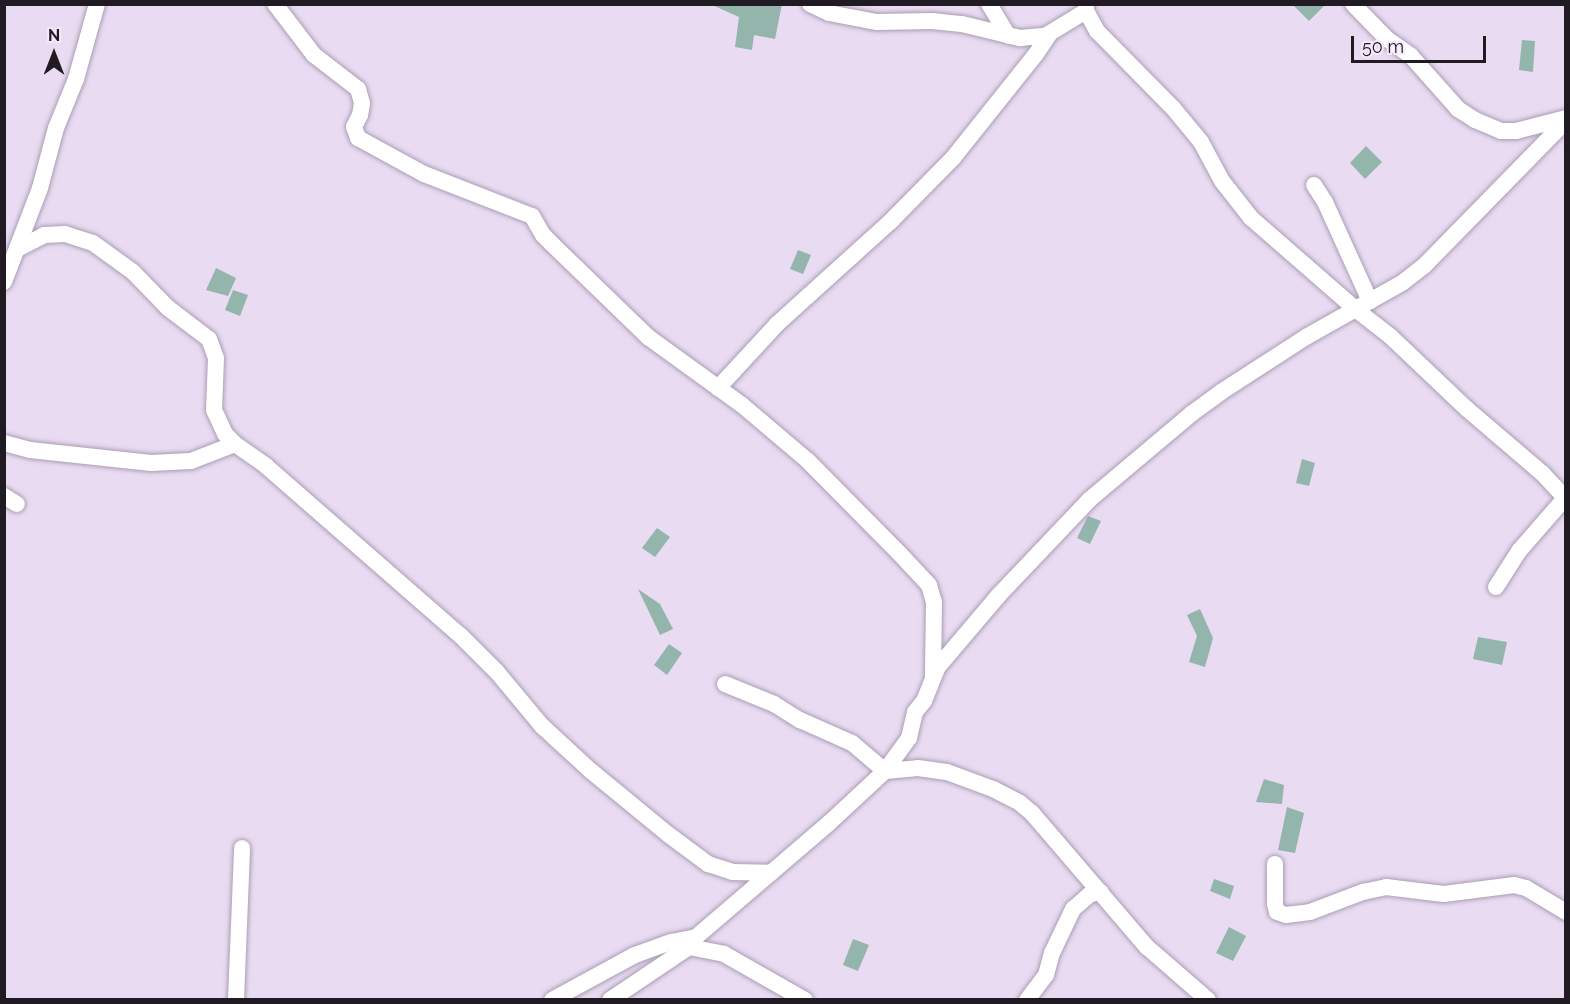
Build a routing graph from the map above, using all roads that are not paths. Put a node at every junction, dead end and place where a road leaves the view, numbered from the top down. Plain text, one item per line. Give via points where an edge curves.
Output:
1 (98, 4) edge
2 (275, 4) edge
3 (810, 4) edge
4 (989, 4) edge
5 (1353, 4) edge
6 (1086, 8) edge
7 (1050, 33) junction
8 (1008, 36) junction
9 (1566, 119) edge
10 (1314, 185) dead end
11 (13, 249) edge
12 (4, 282) edge
13 (1370, 301) junction
14 (1354, 308) junction
15 (718, 388) junction
16 (4, 443) edge
17 (235, 444) junction
18 (1565, 498) edge
19 (1496, 587) dead end
20 (933, 678) junction
21 (725, 684) dead end
22 (885, 771) junction
23 (242, 848) dead end
24 (1275, 864) dead end
25 (771, 873) junction
26 (1101, 892) junction
27 (1566, 912) edge
28 (692, 942) junction
29 (236, 999) edge
30 (552, 999) edge
31 (610, 999) edge
32 (805, 999) edge
33 (1027, 999) edge
34 (1208, 999) edge

1 - 11 street via 40,188
2 - 15 street via 314,55 358,89 362,103 354,127 358,138 424,174 532,216 552,244 648,337
3 - 8 street via 829,13 877,22 946,22
4 - 8 street
5 - 9 street via 1387,39 1411,56 1458,109 1475,120 1501,131 1516,131
6 - 7 street
6 - 14 street via 1097,31 1201,142 1238,204
7 - 8 street via 1033,38
7 - 15 street via 953,158 891,221 777,324
9 - 13 street via 1425,265
10 - 13 street
11 - 12 street
11 - 17 street via 55,232 93,243 133,272 168,308 201,331 209,339 216,358 214,410 225,434
13 - 14 street
14 - 18 street via 1390,336
14 - 20 street via 1198,408 1089,500 998,596 937,668
15 - 20 street via 808,461 929,585 936,621
16 - 17 street via 30,450 151,463 191,461
17 - 25 street via 266,466 460,635 542,726 669,835 708,864 732,872
18 - 19 street via 1519,551
20 - 22 street via 924,702 915,712 909,738
21 - 22 street via 852,744
22 - 25 street
22 - 26 street via 918,768 947,772 1020,803
23 - 29 street
24 - 27 street via 1275,904 1277,912 1286,915 1310,912 1386,887 1444,894 1514,885
25 - 28 street
26 - 33 street via 1090,894 1073,909 1046,975
26 - 34 street via 1147,947
28 - 30 street via 671,942 635,955
28 - 31 street
28 - 32 street via 724,954

